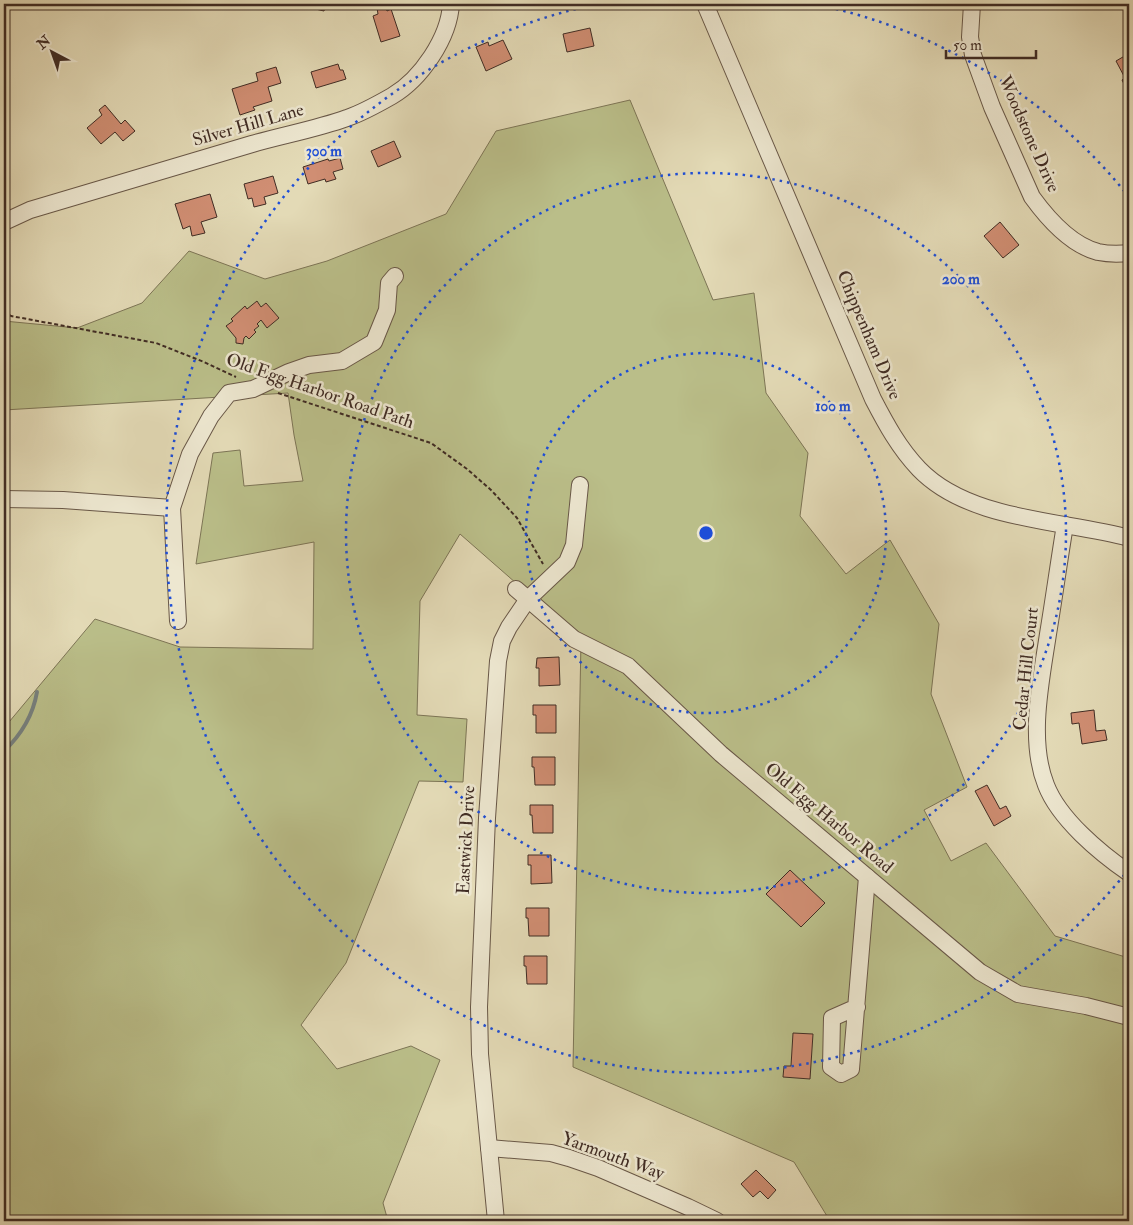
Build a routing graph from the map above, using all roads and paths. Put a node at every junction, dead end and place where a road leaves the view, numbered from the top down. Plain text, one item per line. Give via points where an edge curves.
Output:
1 (451, 4) edge
2 (705, 4) edge
3 (972, 4) edge
4 (4, 222) edge
5 (1129, 253) edge
6 (395, 276) dead end
7 (4, 312) edge
8 (259, 387) junction
9 (580, 485) dead end
10 (4, 499) edge
11 (172, 508) junction
12 (1065, 525) junction
13 (1129, 538) edge
14 (537, 570) dead end
15 (522, 594) junction
16 (178, 621) dead end
17 (1129, 873) edge
18 (867, 877) junction
19 (857, 1007) dead end
20 (1129, 1017) edge
21 (489, 1148) junction
22 (496, 1221) edge
23 (716, 1221) edge

1 - 4 street, Silver Hill Lane via 441,42 412,79 393,96 348,118 30,210
2 - 12 street, Chippenham Drive via 873,399 891,433 919,469 956,496 991,510
3 - 5 street, Woodstone Drive via 970,37 973,55 1032,197 1067,235 1082,245 1098,252
6 - 8 street via 389,283 387,310 374,342 342,361 309,365
7 - 8 path, Old Egg Harbor Road Path via 11,316 156,343
8 - 11 street via 229,393 211,416 190,454
8 - 14 path, Old Egg Harbor Road Path via 431,443 467,469 517,518 544,564
9 - 15 street, Eastwick Drive via 574,545 567,562
10 - 11 street
11 - 16 street
12 - 13 street, Chippenham Drive
12 - 17 street, Cedar Hill Court via 1037,720 1040,766 1054,801 1077,829
15 - 18 street, Old Egg Harbor Road via 574,639 628,666 721,754
15 - 21 street, Eastwick Drive via 523,610 502,641 498,661 487,818 479,1007
18 - 19 street
18 - 20 street, Old Egg Harbor Road via 980,972 1018,994
21 - 22 street, Eastwick Drive
21 - 23 street, Yarmouth Way via 551,1153 569,1158 688,1206

